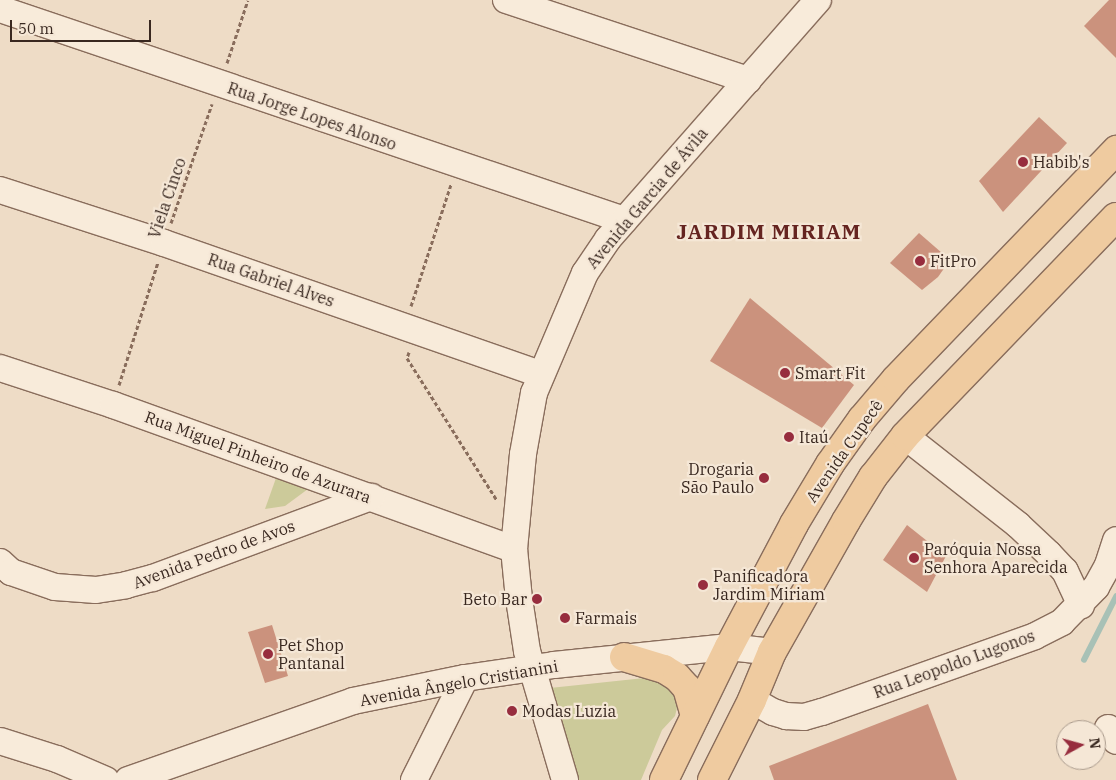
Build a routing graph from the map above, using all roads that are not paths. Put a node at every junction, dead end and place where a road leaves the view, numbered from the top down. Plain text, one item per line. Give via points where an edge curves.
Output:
1 (506, 0) edge
2 (818, 0) edge
3 (0, 9) edge
4 (748, 80) junction
5 (1116, 150) edge
6 (0, 190) edge
7 (1116, 217) edge
8 (624, 220) junction
9 (0, 368) edge
10 (540, 374) junction
11 (905, 436) junction
12 (371, 497) junction
13 (515, 537) junction
14 (1116, 540) edge
15 (4, 568) edge
16 (1081, 605) junction
17 (729, 647) junction
18 (772, 652) junction
19 (624, 657) junction
20 (531, 669) junction
21 (465, 678) junction
22 (752, 700) junction
23 (694, 716) junction
24 (0, 741) edge
25 (106, 780) edge
26 (128, 780) edge
27 (414, 780) edge
28 (565, 780) edge
29 (664, 780) edge
30 (712, 780) edge

1 - 4 street
2 - 4 street, Avenida Garcia de Ávila
3 - 8 street, Rua Jorge Lopes Alonso
4 - 8 street, Avenida Garcia de Ávila
5 - 17 main road, Avenida Cupecê via 896,379 862,420 830,464 794,524
6 - 10 street, Rua Gabriel Alves via 164,243
7 - 11 main road
8 - 10 street, Avenida Garcia de Ávila via 585,272
9 - 12 street, Rua Miguel Pinheiro de Azurara
10 - 13 street, Avenida Garcia de Ávila via 523,454
11 - 16 street via 1018,525 1064,571
11 - 18 main road via 873,477
12 - 13 street, Rua Miguel Pinheiro de Azurara
12 - 15 street, Avenida Pedro de Avos via 153,578 126,585 73,590 55,587
13 - 20 street, Avenida Garcia de Ávila via 519,599
14 - 16 street, Rua Leopoldo Lugonos via 1096,588
16 - 22 street, Rua Leopoldo Lugonos via 1062,622 1035,636 822,712 804,717 786,716
17 - 18 street, Avenida Ângelo Cristianini
17 - 19 street, Avenida Ângelo Cristianini
17 - 23 main road, Avenida Cupecê
18 - 22 main road
19 - 20 street, Avenida Ângelo Cristianini
19 - 23 main road via 664,669 677,677 687,688
20 - 21 street, Avenida Ângelo Cristianini
20 - 28 street, Avenida Garcia de Ávila
21 - 26 street, Avenida Ângelo Cristianini via 353,701
21 - 27 street
22 - 30 main road
23 - 29 main road, Avenida Cupecê
24 - 25 street via 57,759

